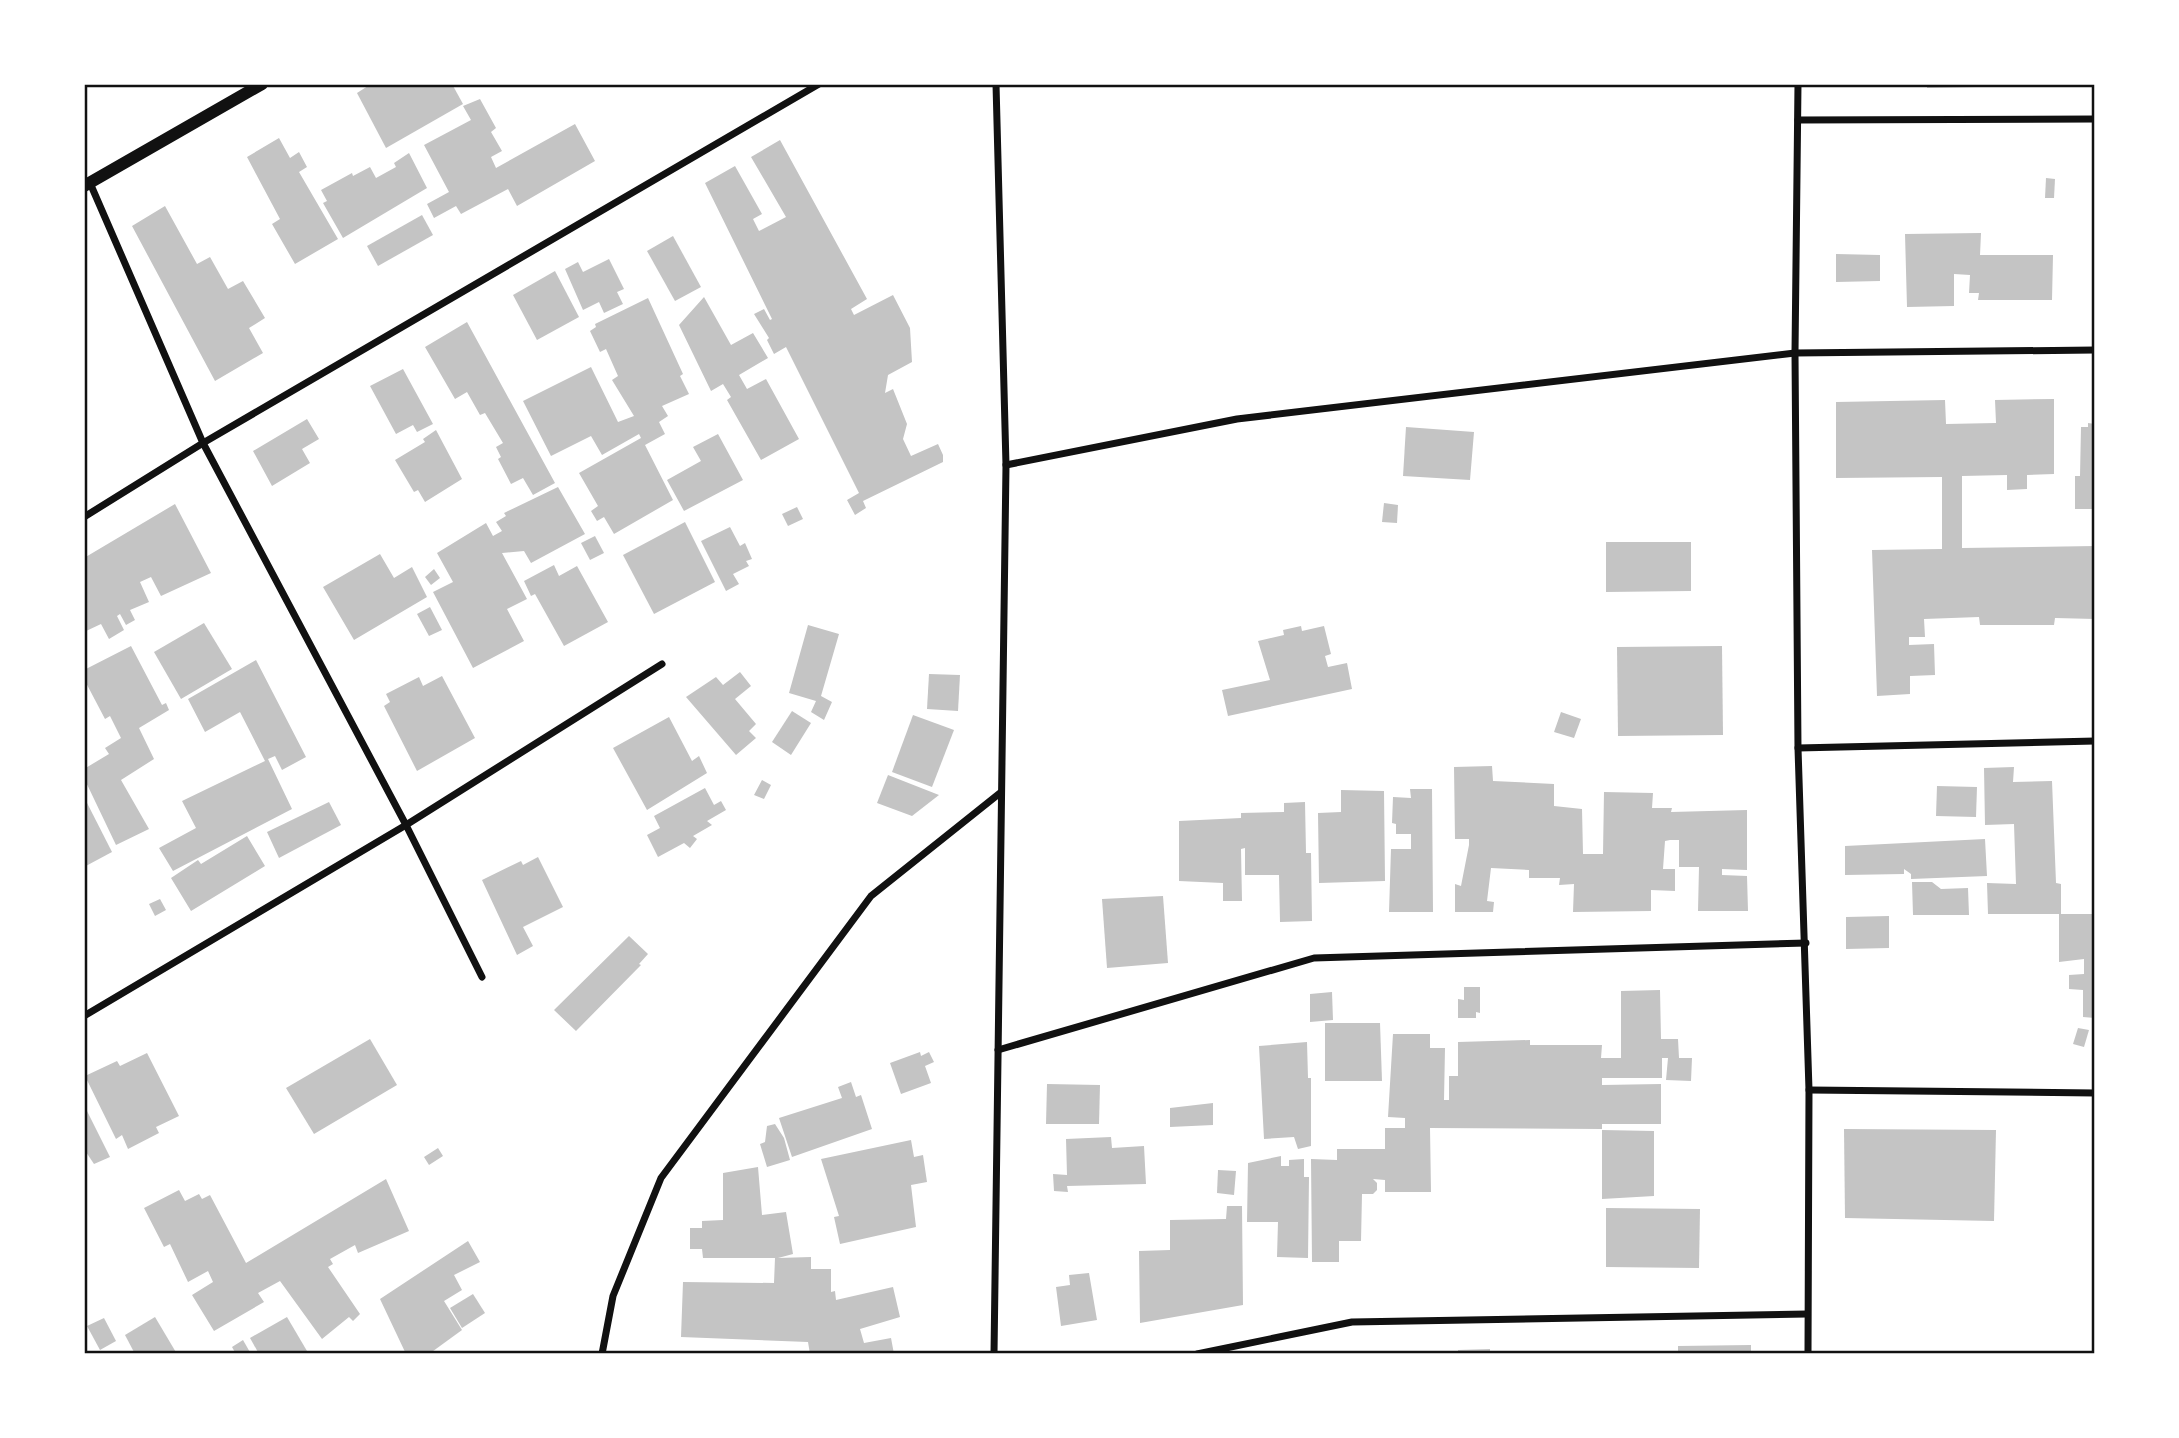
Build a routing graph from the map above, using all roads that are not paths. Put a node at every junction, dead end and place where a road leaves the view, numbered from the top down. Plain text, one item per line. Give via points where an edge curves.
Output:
1 (262, 84) edge
2 (819, 84) edge
3 (996, 84) edge
4 (1798, 84) edge
5 (2095, 119) edge
6 (1798, 120) junction
7 (86, 182) edge
8 (2095, 350) edge
9 (1795, 353) junction
10 (203, 443) junction
11 (1006, 465) junction
12 (84, 517) edge
13 (662, 664) dead end
14 (2095, 741) edge
15 (1798, 748) junction
16 (1000, 793) junction
17 (406, 825) junction
18 (1806, 943) junction
19 (482, 977) dead end
20 (84, 1016) edge
21 (998, 1050) junction
22 (1809, 1090) junction
23 (2095, 1093) edge
24 (1808, 1314) junction
25 (602, 1354) edge
26 (994, 1354) edge
27 (1197, 1354) edge
28 (1808, 1354) edge

1 - 7 street
2 - 10 street
3 - 11 street
4 - 6 street
5 - 6 street
6 - 9 street
7 - 10 street
8 - 9 street
9 - 11 street via 1237,419
9 - 15 street
10 - 12 street
10 - 17 street
11 - 16 street
13 - 17 street
14 - 15 street
15 - 18 street
16 - 21 street
16 - 25 street via 871,896 662,1178 613,1296
17 - 19 street
17 - 20 street
18 - 21 street via 1314,958
18 - 22 street
21 - 26 street
22 - 23 street
22 - 24 street
24 - 27 street via 1352,1322
24 - 28 street

